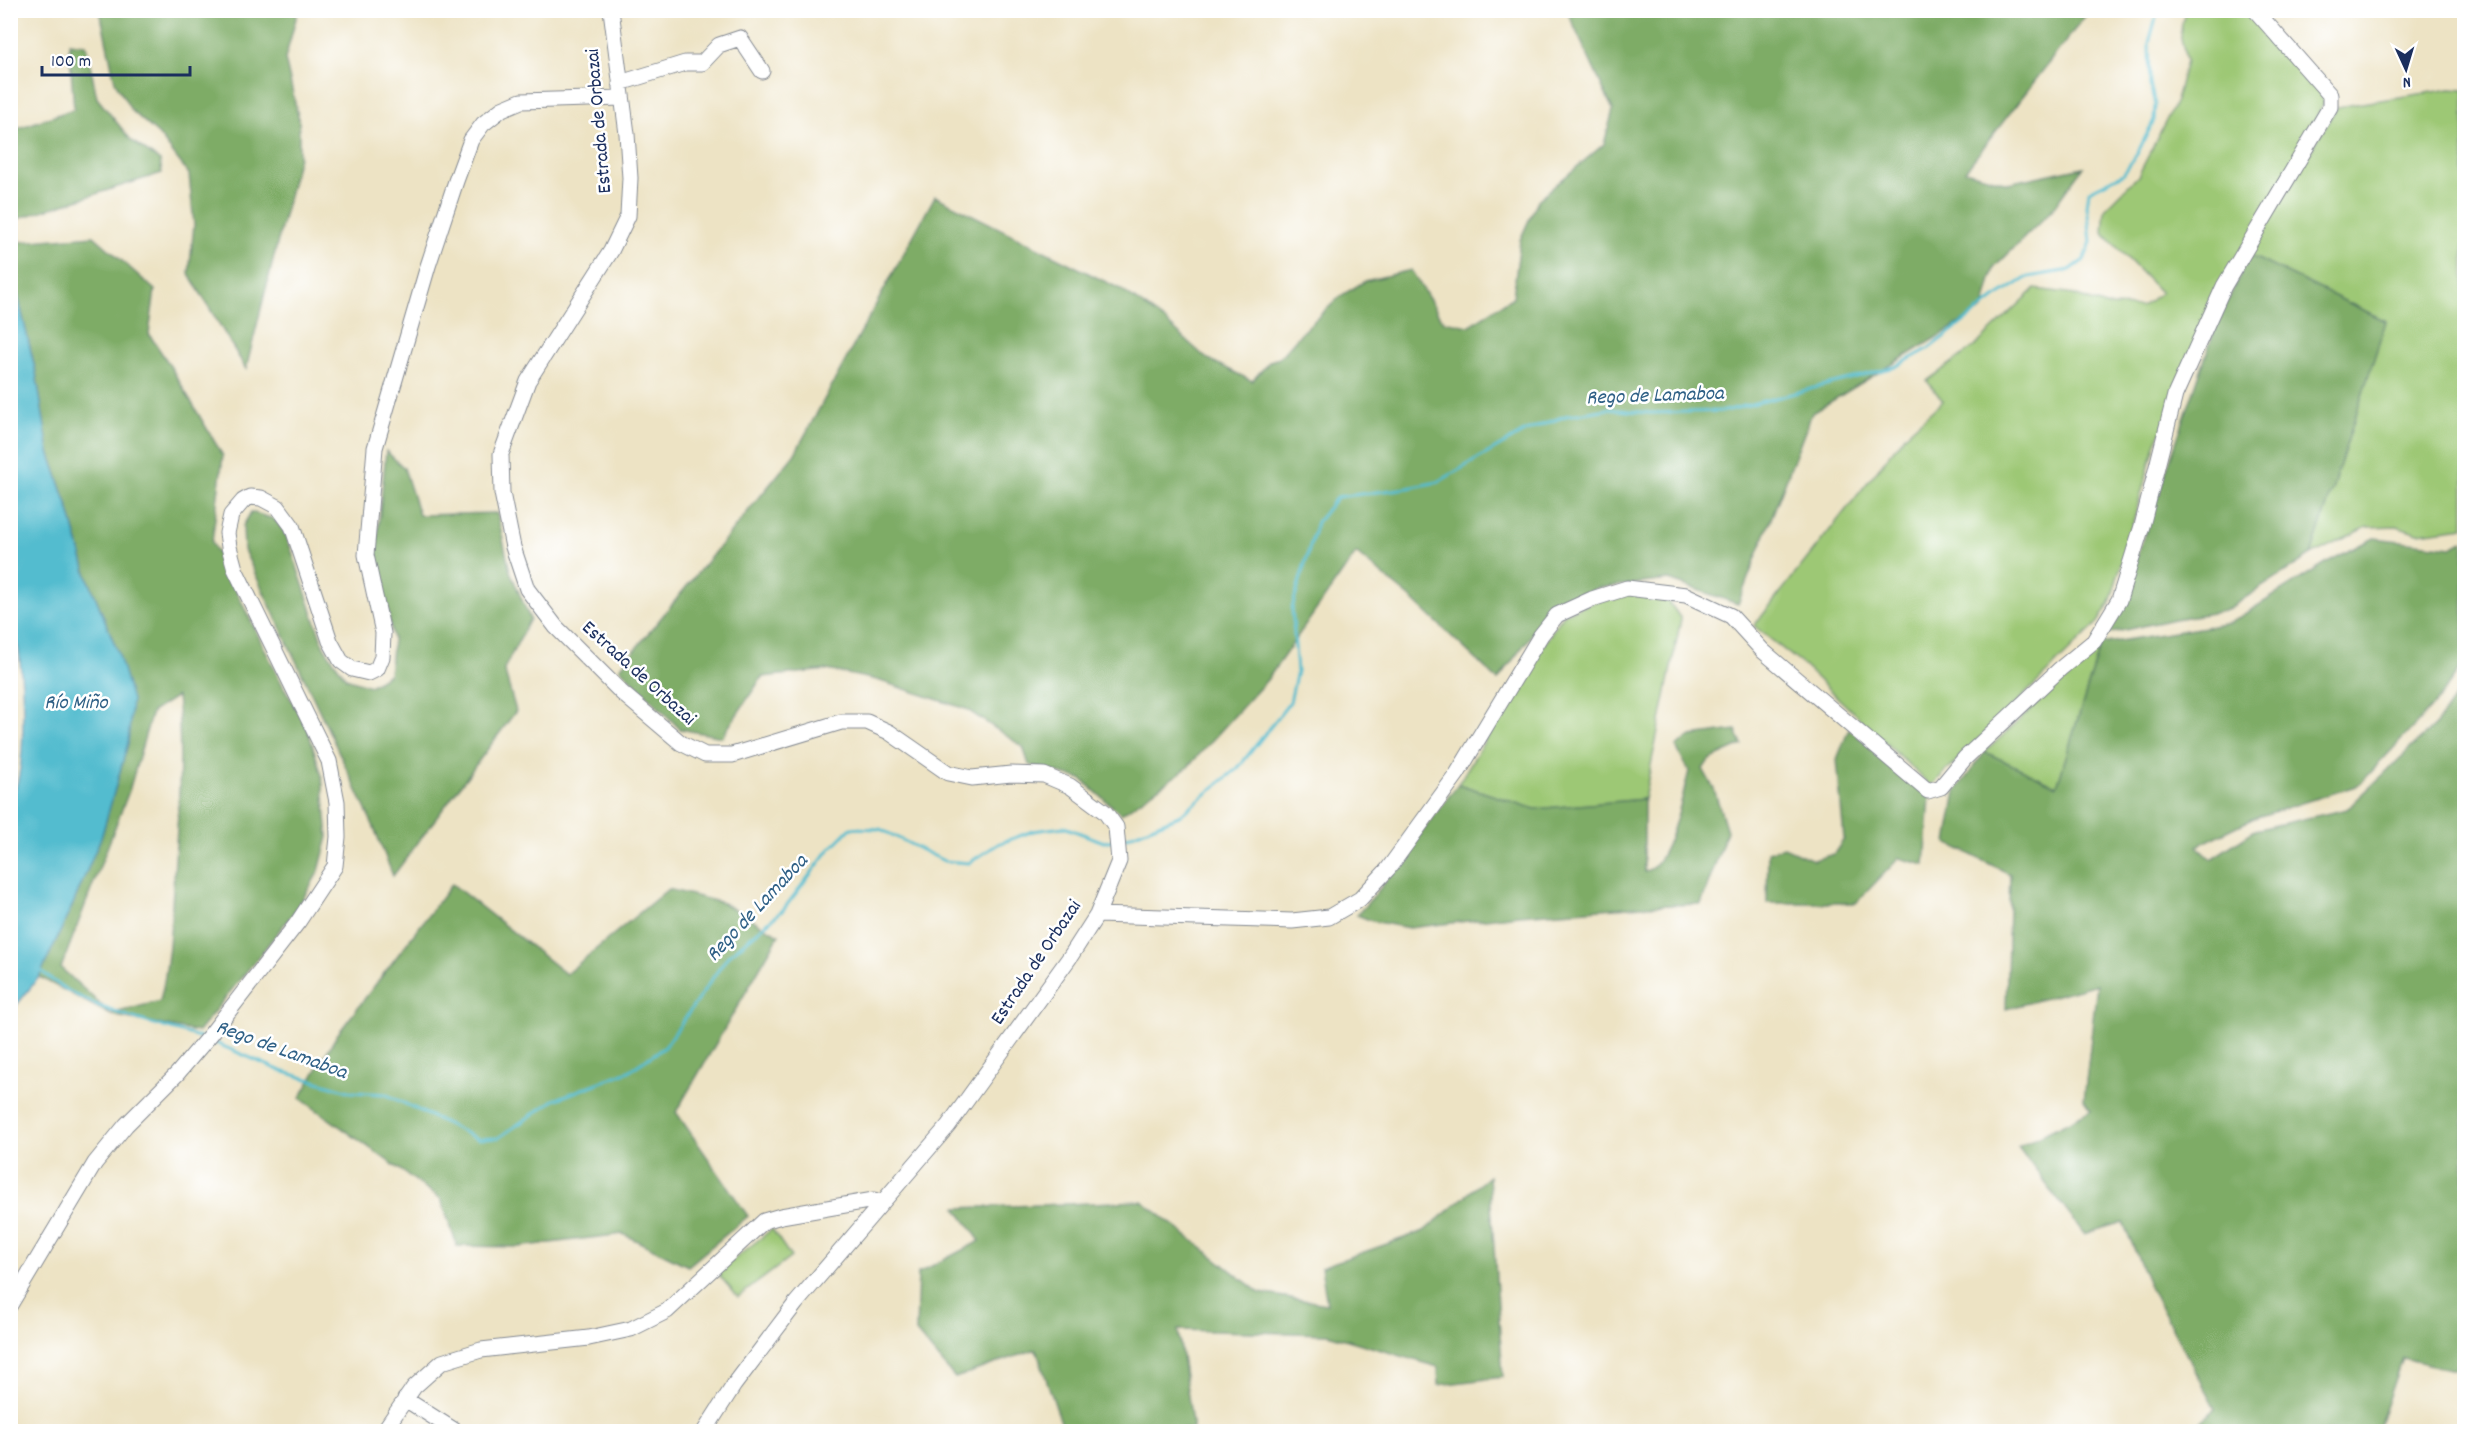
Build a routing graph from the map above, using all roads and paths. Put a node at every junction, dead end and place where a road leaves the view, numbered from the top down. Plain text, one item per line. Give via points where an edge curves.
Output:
1 (611, 10) edge
2 (2255, 10) edge
3 (762, 71) dead end
4 (621, 90) junction
5 (1097, 915) junction
6 (860, 1203) junction
7 (882, 1203) junction
8 (871, 1215) junction
9 (10, 1305) edge
10 (405, 1399) junction
11 (383, 1431) edge
12 (457, 1431) edge
13 (704, 1431) edge

1 - 4 street, Estrada de Orbazai
2 - 5 street via 2330,95 2330,107 2224,286 2175,395 2119,600 2094,641 1965,758 1941,787 1929,791 1763,651 1731,616 1686,595 1627,588 1592,598 1557,615 1457,774 1388,868 1360,899 1329,917 1292,921
3 - 4 street via 740,38 719,45 702,63 685,63
4 - 5 street, Estrada de Orbazai via 630,178 628,216 528,381 501,454 502,493 527,589 556,627 622,693 681,743 705,755 732,755 841,722 867,722 889,732 948,773 972,778 1044,775 1070,786 1105,812 1116,827 1119,861
4 - 9 street via 521,101 502,109 471,140 428,266 375,448 366,555 383,633 377,669 369,673 352,669 341,661 330,641 292,526 278,507 261,498 250,498 231,515 227,532 236,569 329,761 337,802 334,866 298,922 211,1034 95,1163
5 - 7 street, Estrada de Orbazai via 948,1126
6 - 7 street
6 - 8 street
6 - 10 street via 764,1221 667,1311 631,1329 589,1338 482,1350 442,1362
7 - 8 street, Estrada de Orbazai
8 - 13 street, Estrada de Orbazai via 796,1303
10 - 11 street
10 - 12 street

